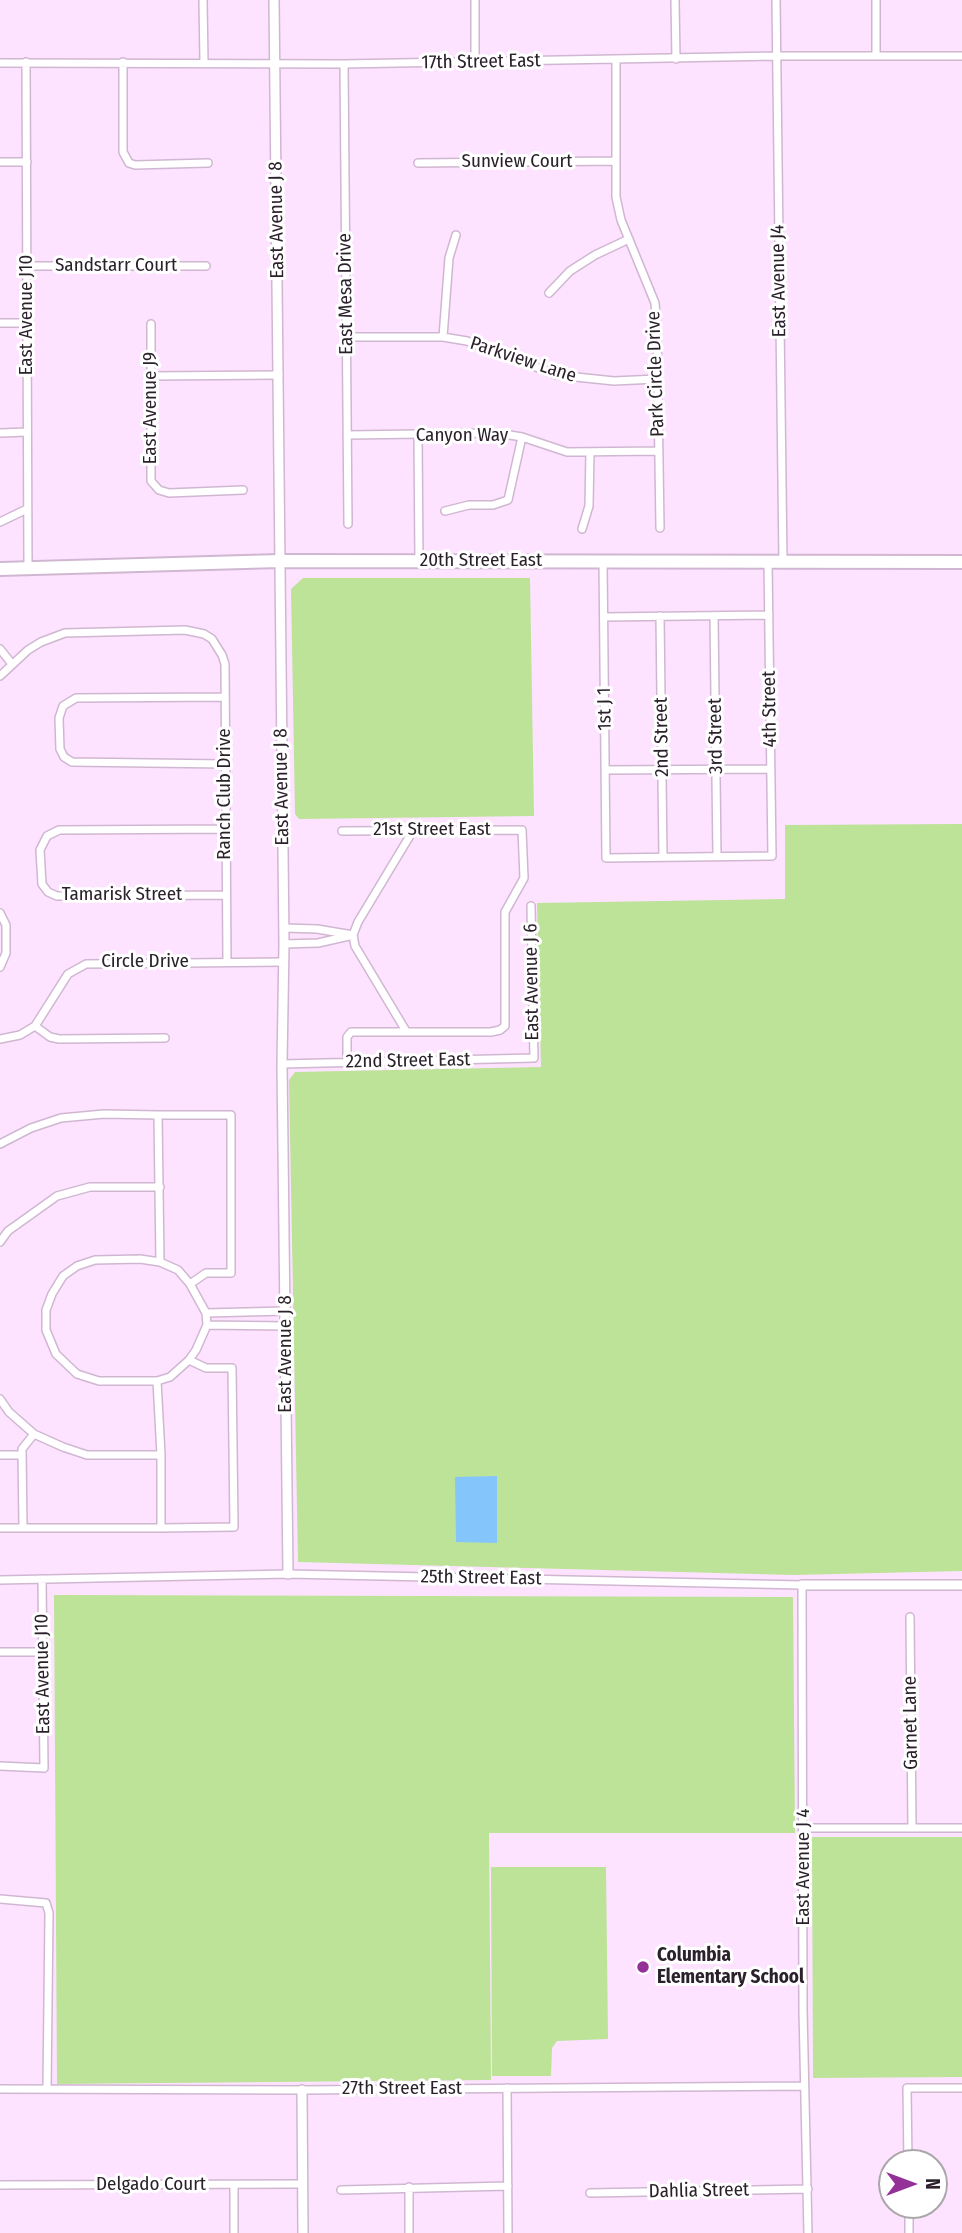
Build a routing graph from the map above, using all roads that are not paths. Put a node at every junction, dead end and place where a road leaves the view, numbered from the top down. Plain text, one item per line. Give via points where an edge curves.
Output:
1 (203, 0) edge
2 (274, 0) edge
3 (475, 0) edge
4 (675, 0) edge
5 (776, 0) edge
6 (876, 0) edge
7 (776, 56) junction
8 (876, 56) junction
9 (962, 56) edge
10 (616, 59) junction
11 (676, 59) junction
12 (26, 62) junction
13 (123, 62) junction
14 (204, 62) junction
15 (275, 62) junction
16 (475, 62) junction
17 (0, 63) edge
18 (344, 64) junction
19 (616, 161) junction
20 (0, 162) edge
21 (27, 162) junction
22 (208, 163) dead end
23 (418, 163) dead end
24 (456, 234) dead end
25 (629, 239) junction
26 (27, 266) junction
27 (206, 266) dead end
28 (549, 293) dead end
29 (0, 323) edge
30 (27, 323) junction
31 (151, 324) dead end
32 (347, 337) junction
33 (443, 337) junction
34 (279, 375) junction
35 (151, 376) junction
36 (657, 379) junction
37 (27, 432) junction
38 (0, 433) edge
39 (347, 435) junction
40 (418, 436) junction
41 (522, 437) junction
42 (659, 451) junction
43 (590, 452) junction
44 (243, 490) dead end
45 (27, 509) junction
46 (445, 511) dead end
47 (0, 522) edge
48 (348, 524) dead end
49 (582, 528) dead end
50 (660, 528) dead end
51 (279, 561) junction
52 (419, 561) junction
53 (603, 561) junction
54 (768, 562) junction
55 (783, 562) junction
56 (962, 562) edge
57 (28, 568) junction
58 (0, 569) edge
59 (769, 615) junction
60 (714, 616) junction
61 (604, 617) junction
62 (660, 617) junction
63 (0, 649) edge
64 (12, 664) junction
65 (1, 673) edge
66 (225, 697) junction
67 (225, 764) junction
68 (662, 769) junction
69 (771, 769) junction
70 (606, 770) junction
71 (716, 770) junction
72 (225, 829) junction
73 (414, 829) junction
74 (342, 831) dead end
75 (717, 856) junction
76 (663, 857) junction
77 (226, 895) junction
78 (531, 906) dead end
79 (0, 914) edge
80 (284, 928) junction
81 (353, 935) junction
82 (284, 944) junction
83 (227, 962) junction
84 (284, 962) junction
85 (0, 967) edge
86 (34, 1026) junction
87 (406, 1031) junction
88 (165, 1038) dead end
89 (0, 1039) edge
90 (534, 1058) joint
91 (347, 1062) junction
92 (282, 1064) junction
93 (158, 1115) junction
94 (0, 1144) edge
95 (160, 1187) junction
96 (0, 1224) edge
97 (8, 1231) junction
98 (0, 1242) edge
99 (160, 1262) junction
100 (190, 1284) junction
101 (286, 1311) junction
102 (206, 1313) junction
103 (206, 1325) junction
104 (286, 1326) junction
105 (189, 1360) junction
106 (157, 1381) junction
107 (0, 1399) edge
108 (34, 1434) junction
109 (0, 1455) edge
110 (22, 1455) junction
111 (161, 1455) junction
112 (0, 1528) edge
113 (23, 1528) junction
114 (161, 1528) junction
115 (288, 1574) junction
116 (42, 1579) junction
117 (0, 1580) edge
118 (803, 1585) junction
119 (962, 1585) edge
120 (909, 1617) dead end
121 (0, 1652) edge
122 (43, 1652) junction
123 (0, 1766) edge
124 (804, 1828) junction
125 (912, 1828) junction
126 (962, 1828) edge
127 (0, 1899) edge
128 (804, 2086) junction
129 (507, 2088) junction
130 (962, 2088) edge
131 (0, 2089) edge
132 (47, 2089) junction
133 (302, 2090) junction
134 (908, 2149) edge
135 (303, 2184) junction
136 (0, 2185) edge
137 (234, 2185) junction
138 (508, 2186) junction
139 (409, 2188) junction
140 (808, 2189) junction
141 (341, 2190) dead end
142 (590, 2193) dead end
143 (234, 2233) edge
144 (303, 2233) edge
145 (410, 2233) edge
146 (508, 2233) edge
147 (808, 2233) edge

1 - 14 street
2 - 15 street, East Avenue J 8
3 - 16 street
4 - 11 street
5 - 7 street, East Avenue J4
6 - 8 street
7 - 8 street, 17th Street East
7 - 11 street, 17th Street East
7 - 55 street, East Avenue J4
8 - 9 street, 17th Street East
10 - 11 street, 17th Street East
10 - 16 street, 17th Street East
10 - 19 street, Park Circle Drive
12 - 13 street, 17th Street East
12 - 17 street, 17th Street East
12 - 21 street, East Avenue J10
13 - 14 street, 17th Street East
13 - 22 street via 122,152 129,163
14 - 15 street, 17th Street East
15 - 18 street, 17th Street East
15 - 34 street, East Avenue J 8
16 - 18 street, 17th Street East
18 - 32 street, East Mesa Drive
19 - 23 street, Sunview Court
19 - 25 street, Park Circle Drive via 616,197
20 - 21 street
21 - 26 street, East Avenue J10
24 - 33 street via 449,258
25 - 28 street via 570,271
25 - 36 street, Park Circle Drive via 655,303
26 - 27 street, Sandstarr Court
26 - 30 street, East Avenue J10
29 - 30 street
30 - 37 street, East Avenue J10
31 - 35 street, East Avenue J9
32 - 33 street, Parkview Lane
32 - 39 street, East Mesa Drive
33 - 36 street, Parkview Lane via 467,341 557,375 614,382
34 - 35 street
34 - 51 street, East Avenue J 8
35 - 44 street, East Avenue J9 via 151,481 169,493
36 - 42 street, Park Circle Drive
37 - 38 street
37 - 45 street, East Avenue J10
39 - 40 street, Canyon Way
39 - 48 street, East Mesa Drive
40 - 41 street, Canyon Way via 497,433
40 - 52 street
41 - 43 street, Canyon Way via 567,452
41 - 46 street via 508,500
42 - 43 street, Canyon Way
42 - 50 street, Park Circle Drive
43 - 49 street via 589,506
45 - 47 street
45 - 57 street, East Avenue J10
51 - 52 main road, 20th Street East
51 - 57 main road, 20th Street East
51 - 80 street, East Avenue J 8
52 - 53 main road, 20th Street East
53 - 54 main road, 20th Street East
53 - 61 street, 1st J 1
54 - 55 main road, 20th Street East
54 - 59 street, 4th Street
55 - 56 main road, 20th Street East
57 - 58 main road, 20th Street East
59 - 60 street
59 - 69 street, 4th Street
60 - 62 street
60 - 71 street, 3rd Street
61 - 62 street
61 - 70 street, 1st J 1
62 - 68 street, 2nd Street
63 - 64 street
64 - 65 street
64 - 66 street, Ranch Club Drive via 41,642 65,633 186,630 212,639 222,654
66 - 67 street, Ranch Club Drive
66 - 67 street via 76,698 63,706 59,718 60,749 72,762
67 - 72 street, Ranch Club Drive
68 - 70 street
68 - 71 street
68 - 76 street, 2nd Street
69 - 71 street
69 - 75 street, 4th Street via 772,856
70 - 76 street, 1st J 1 via 606,858
71 - 75 street, 3rd Street
72 - 77 street, Ranch Club Drive
72 - 77 street, Tamarisk Street via 59,830 47,836 40,850 42,884 57,896
73 - 74 street, 21st Street East
73 - 81 street
73 - 87 street, 21st Street East via 522,830 524,878 505,912 505,1026 491,1032
75 - 76 street
77 - 83 street, Ranch Club Drive
78 - 90 street, East Avenue J 6
79 - 85 street via 6,925 6,953
80 - 81 street
80 - 82 street, East Avenue J 8
81 - 82 street
81 - 87 street via 355,946
82 - 84 street, East Avenue J 8
83 - 84 street, Circle Drive
83 - 86 street, Circle Drive via 80,965 68,974
84 - 92 street, East Avenue J 8
86 - 88 street via 59,1038
86 - 89 street
87 - 91 street via 351,1032
90 - 91 street, 22nd Street East
91 - 92 street, 22nd Street East
92 - 101 street, East Avenue J 8
93 - 94 street via 61,1118
93 - 95 street
93 - 100 street via 231,1115 231,1273 206,1273
95 - 97 street via 90,1187 57,1196
95 - 99 street
96 - 97 street
97 - 98 street
99 - 100 street via 178,1270
99 - 106 street via 95,1260 77,1266 63,1276 46,1310 46,1330 56,1354 77,1374 99,1381
100 - 102 street
101 - 102 street
101 - 104 street, East Avenue J 8
102 - 103 street
103 - 104 street
103 - 105 street
104 - 115 street, East Avenue J 8
105 - 106 street via 170,1377
105 - 114 street via 206,1368 232,1368 234,1527
106 - 111 street
107 - 108 street
108 - 110 street
108 - 111 street via 87,1455
109 - 110 street
110 - 113 street
111 - 114 street
112 - 113 street
113 - 114 street
115 - 116 street, 25th Street East
115 - 118 street, 25th Street East
116 - 117 street, 25th Street East
116 - 122 street, East Avenue J10
118 - 119 street, 25th Street East
118 - 124 street, East Avenue J 4
120 - 125 street, Garnet Lane
121 - 122 street
122 - 123 street, East Avenue J10 via 44,1768
124 - 125 street
124 - 128 street, East Avenue J 4
125 - 126 street
127 - 132 street via 46,1903 49,1913
128 - 129 street, 27th Street East
128 - 140 street, East Avenue J 4
129 - 133 street, 27th Street East
129 - 138 street
130 - 134 street via 906,2088
131 - 132 street, 27th Street East
132 - 133 street, 27th Street East
133 - 135 street
135 - 137 street, Delgado Court
135 - 144 street
136 - 137 street, Delgado Court
137 - 143 street
138 - 139 street
138 - 146 street
139 - 141 street
139 - 145 street
140 - 142 street, Dahlia Street
140 - 147 street, East Avenue J 4

